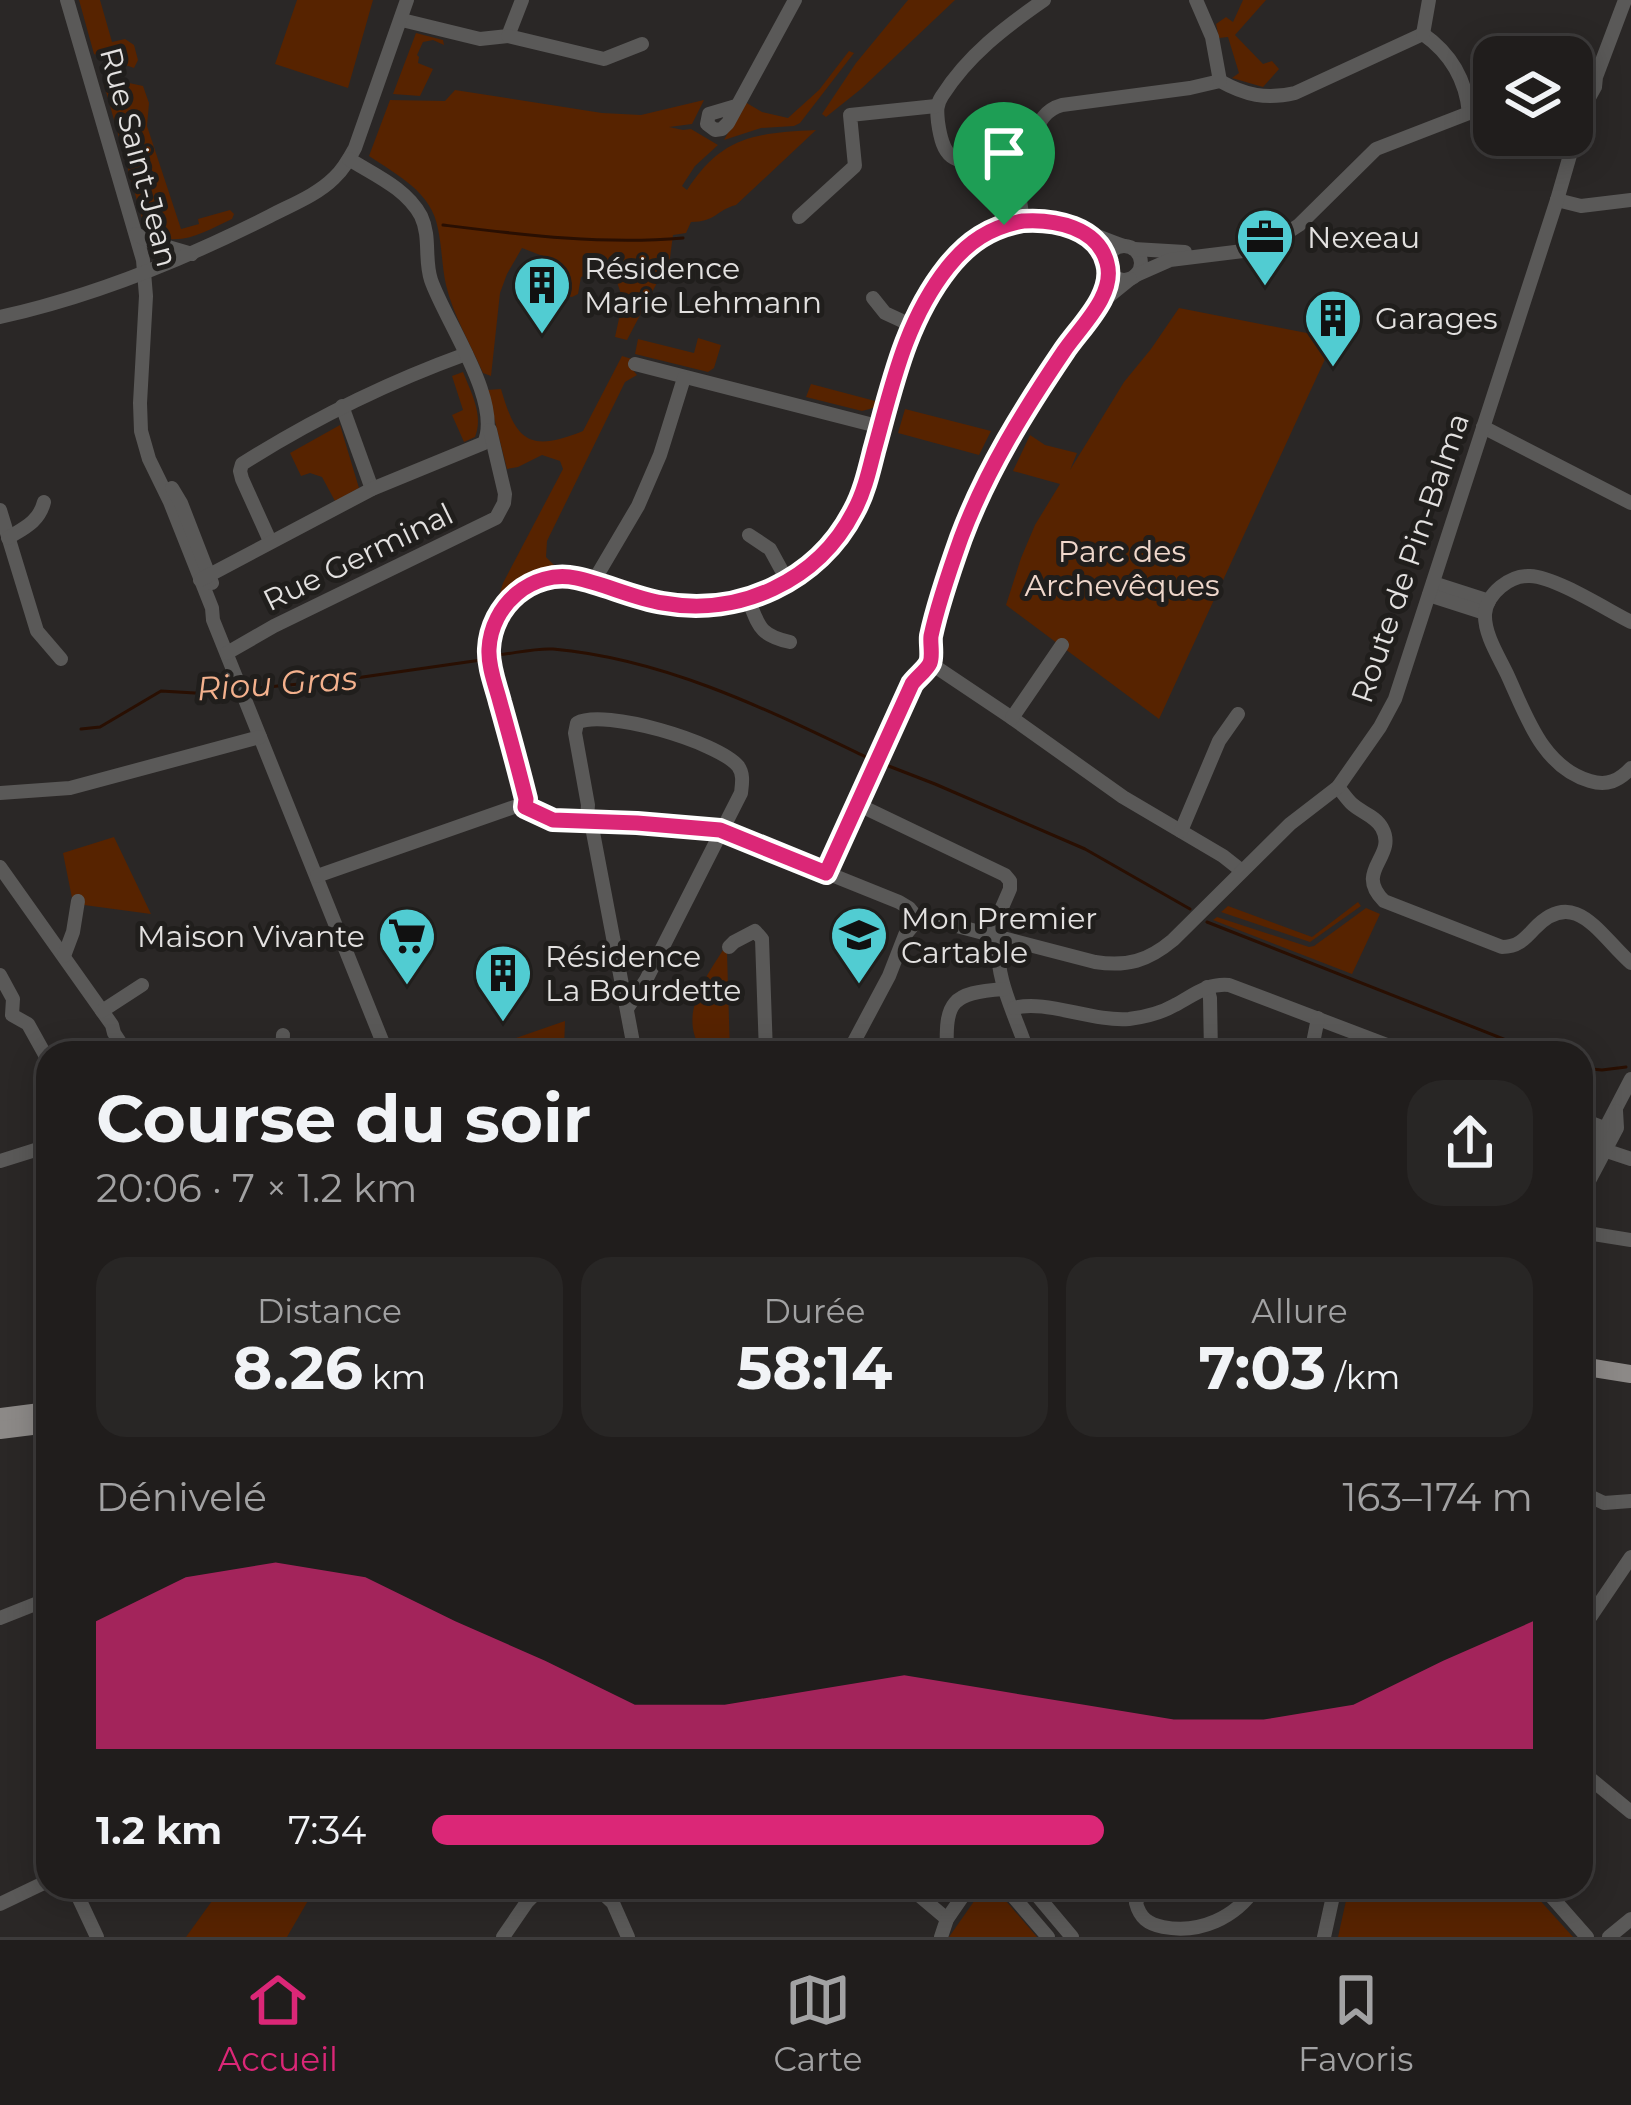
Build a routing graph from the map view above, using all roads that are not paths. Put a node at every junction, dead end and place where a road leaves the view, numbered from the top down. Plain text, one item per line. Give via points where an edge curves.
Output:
1 (67, 0) edge
2 (407, 0) edge
3 (522, 0) edge
4 (796, 0) edge
5 (1044, 0) edge
6 (1196, 0) edge
7 (1429, 0) edge
8 (1625, 0) edge
9 (401, 20) junction
10 (1423, 34) junction
11 (508, 36) junction
12 (642, 44) dead end
13 (1596, 77) junction
14 (1593, 80) edge
15 (1220, 81) junction
16 (1593, 89) edge
17 (736, 106) dead end
18 (936, 106) junction
19 (1469, 113) junction
20 (1473, 113) edge
21 (1569, 156) edge
22 (349, 159) junction
23 (1014, 159) junction
24 (1557, 200) junction
25 (1631, 200) edge
26 (799, 217) dead end
27 (1023, 221) junction
28 (1084, 232) junction
29 (136, 235) junction
30 (1129, 248) junction
31 (192, 254) junction
32 (1208, 254) junction
33 (1108, 265) junction
34 (145, 272) junction
35 (1133, 277) junction
36 (873, 298) dead end
37 (1098, 305) junction
38 (0, 317) edge
39 (911, 325) junction
40 (466, 354) junction
41 (635, 364) dead end
42 (684, 378) junction
43 (342, 406) junction
44 (881, 427) junction
45 (1483, 427) junction
46 (490, 430) junction
47 (373, 489) junction
48 (44, 502) dead end
49 (1631, 503) edge
50 (0, 510) edge
51 (749, 535) dead end
52 (8, 538) junction
53 (270, 541) junction
54 (205, 577) junction
55 (788, 582) junction
56 (592, 584) junction
57 (1431, 589) junction
58 (748, 598) junction
59 (1487, 607) junction
60 (1631, 622) edge
61 (790, 642) dead end
62 (1062, 645) dead end
63 (226, 653) junction
64 (61, 659) dead end
65 (930, 663) junction
66 (1238, 714) dead end
67 (1012, 718) junction
68 (260, 737) junction
69 (1631, 768) edge
70 (1338, 788) junction
71 (0, 793) edge
72 (859, 806) junction
73 (525, 807) junction
74 (590, 822) junction
75 (720, 830) junction
76 (1181, 831) junction
77 (0, 867) edge
78 (1242, 871) junction
79 (826, 873) junction
80 (316, 877) junction
81 (78, 901) dead end
82 (918, 919) junction
83 (1001, 937) junction
84 (729, 947) dead end
85 (64, 956) junction
86 (1631, 963) edge
87 (0, 975) edge
88 (620, 977) junction
89 (646, 980) junction
90 (142, 985) dead end
91 (1207, 987) junction
92 (1004, 989) junction
93 (628, 1007) junction
94 (1014, 1008) junction
95 (102, 1010) junction
96 (6, 1015) edge
97 (1318, 1018) junction
98 (283, 1035) dead end
99 (37, 1041) edge
100 (121, 1041) edge
101 (283, 1041) edge
102 (382, 1041) edge
103 (630, 1041) edge
104 (766, 1041) edge
105 (854, 1041) edge
106 (947, 1041) edge
107 (1024, 1041) edge
108 (1211, 1041) edge
109 (1313, 1041) edge
110 (1377, 1041) edge
111 (1631, 1079) edge
112 (1623, 1113) edge
113 (1593, 1124) edge
114 (1604, 1128) junction
115 (1601, 1149) junction
116 (36, 1150) edge
117 (1593, 1159) edge
118 (1631, 1159) edge
119 (0, 1160) edge
120 (1593, 1168) edge
121 (1593, 1234) edge
122 (1631, 1240) edge
123 (1593, 1368) edge
124 (1631, 1374) edge
125 (36, 1412) edge
126 (0, 1417) edge
127 (36, 1426) edge
128 (0, 1430) edge
129 (1593, 1498) edge
130 (1628, 1503) edge
131 (1631, 1557) edge
132 (1617, 1579) junction
133 (1631, 1589) edge
134 (36, 1604) edge
135 (1593, 1613) edge
136 (2, 1618) edge
137 (1593, 1781) edge
138 (1631, 1813) edge
139 (36, 1889) edge
140 (81, 1899) edge
141 (530, 1899) edge
142 (609, 1899) edge
143 (923, 1899) edge
144 (961, 1899) edge
145 (1015, 1899) edge
146 (1040, 1899) edge
147 (1138, 1899) edge
148 (1245, 1899) edge
149 (1332, 1899) edge
150 (1554, 1899) edge
151 (0, 1904) edge
152 (947, 1919) junction
153 (1631, 1919) edge
154 (98, 1937) edge
155 (503, 1937) edge
156 (628, 1937) edge
157 (940, 1937) edge
158 (1048, 1937) edge
159 (1072, 1937) edge
160 (1324, 1937) edge
161 (1587, 1937) edge
162 (1609, 1937) edge

1 - 29 street, Rue Saint-Jean
2 - 9 street
3 - 11 street
4 - 17 street
5 - 18 street via 975,54
6 - 15 street
7 - 10 street
8 - 13 street, Route de Pin-Balma
9 - 11 street via 480,40
9 - 22 street
10 - 15 street via 1276,98
10 - 19 street via 1467,86
11 - 12 street via 604,59
13 - 14 street, Route de Pin-Balma
13 - 16 street, Route de Pin-Balma
15 - 23 street via 1049,109
18 - 23 street via 953,158
18 - 26 street via 850,115 855,166
19 - 20 street
19 - 32 street via 1376,149 1287,234
21 - 24 street, Route de Pin-Balma
22 - 31 street via 323,188
22 - 40 street, Rue Germinal via 421,216 430,276
23 - 27 street
24 - 25 street
24 - 45 street, Route de Pin-Balma
27 - 28 street
27 - 39 street via 997,227 959,253
28 - 30 street
28 - 33 street
29 - 31 street
29 - 34 street, Rue Saint-Jean
30 - 32 street
30 - 33 street via 1112,250
30 - 35 street via 1141,259
31 - 34 street
32 - 35 street
33 - 35 street via 1117,278
33 - 37 street
34 - 38 street
34 - 54 street, Rue Saint-Jean via 145,448
35 - 37 street
36 - 39 street
37 - 65 street via 996,462 962,537
39 - 44 street
40 - 43 street
40 - 46 street, Rue Germinal
41 - 42 street
42 - 44 street
42 - 56 street via 661,455
43 - 47 street
43 - 53 street via 242,464
44 - 55 street via 844,528
45 - 49 street
45 - 57 street, Route de Pin-Balma
46 - 47 street via 484,442
46 - 63 street, Rue Germinal via 505,494 496,518
47 - 53 street
48 - 52 street via 35,521
50 - 52 street
51 - 55 street via 770,549
52 - 64 street via 37,631
53 - 54 street
54 - 63 street, Rue Saint-Jean
55 - 58 street
56 - 58 street via 682,606
56 - 73 street via 560,577 520,589 490,640
57 - 59 street
57 - 70 street, Route de Pin-Balma via 1388,714
58 - 61 street via 759,628
59 - 60 street via 1507,582 1539,577
59 - 69 street via 1490,635 1557,762 1593,782 1616,781
62 - 67 street
63 - 68 street, Rue Saint-Jean
65 - 67 street
65 - 72 street via 912,684
66 - 76 street
67 - 76 street
68 - 71 street via 70,788
68 - 80 street, Rue Saint-Jean
70 - 78 street, Route de Pin-Balma
70 - 86 street via 1383,828 1372,884 1384,901 1502,947 1518,944 1545,917 1569,911
72 - 79 street
72 - 83 street via 1005,875
73 - 74 street, Route de Pin-Balma via 553,820
73 - 80 street
74 - 75 street, Route de Pin-Balma
74 - 75 street via 574,733 585,718 661,728 738,765 741,794
74 - 88 street
75 - 79 street, Route de Pin-Balma
75 - 89 street
76 - 78 street
77 - 85 street
78 - 83 street, Route de Pin-Balma via 1146,959 1095,962
79 - 82 street, Route de Pin-Balma via 905,905
80 - 102 street, Rue Saint-Jean
81 - 85 street
82 - 83 street, Route de Pin-Balma
82 - 105 street
83 - 92 street
84 - 104 street via 755,931 762,939
85 - 95 street
87 - 96 street via 13,999
88 - 89 street
88 - 93 street
89 - 93 street
90 - 95 street
91 - 94 street via 1129,1019
91 - 97 street via 1239,987
91 - 108 street
92 - 94 street
92 - 106 street via 972,992 954,1004
93 - 103 street
94 - 107 street
95 - 100 street
96 - 99 street via 28,1024
97 - 109 street
97 - 110 street
98 - 101 street
111 - 112 street
112 - 114 street
112 - 115 street
113 - 114 street
114 - 115 street
115 - 117 street
115 - 118 street
115 - 120 street
116 - 119 street
121 - 122 street
123 - 124 main road
125 - 126 main road
127 - 128 main road
129 - 130 street
131 - 132 street
132 - 133 street
132 - 135 street
134 - 136 street
137 - 138 street
139 - 151 street
140 - 154 street
141 - 155 street
142 - 156 street
143 - 152 street
144 - 152 street
145 - 158 street
146 - 159 street
147 - 148 street via 1143,1918 1186,1929 1217,1921
149 - 160 street
150 - 161 street
152 - 157 street
153 - 162 street

